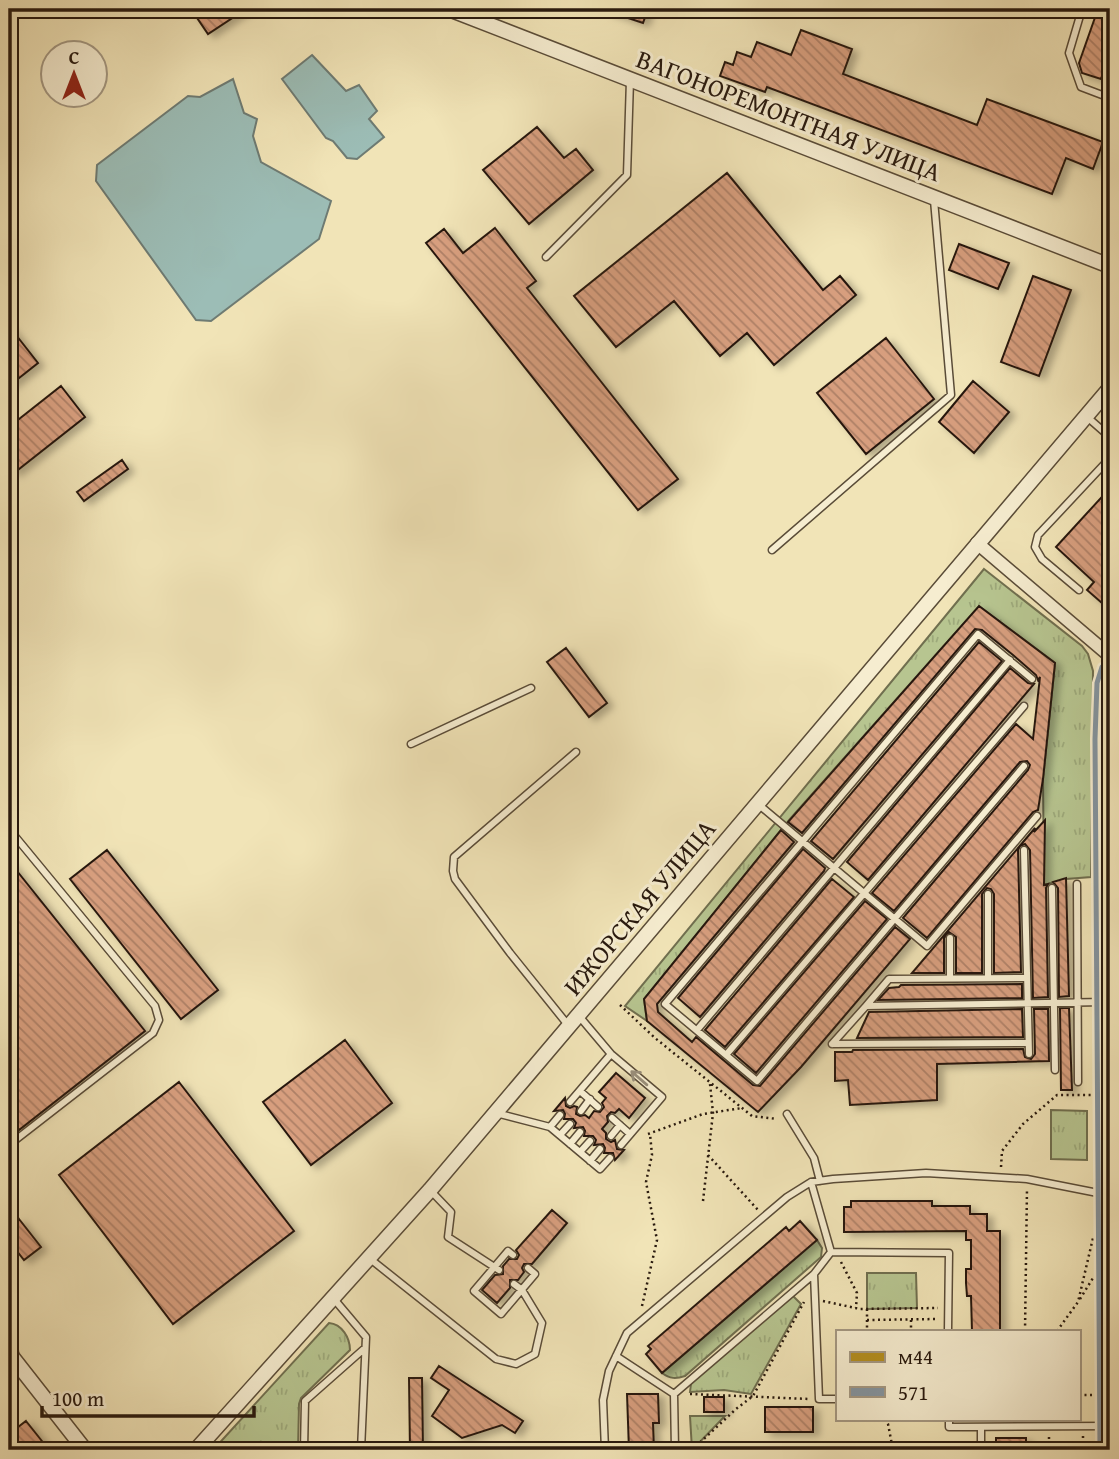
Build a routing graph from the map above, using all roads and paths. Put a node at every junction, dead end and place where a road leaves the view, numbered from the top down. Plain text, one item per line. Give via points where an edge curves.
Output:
1 (449, 9) edge
2 (1082, 9) edge
3 (630, 78) junction
4 (1110, 98) edge
5 (934, 198) junction
6 (546, 257) dead end
7 (1110, 266) edge
8 (1110, 389) edge
9 (1086, 416) junction
10 (1110, 437) edge
11 (1110, 458) edge
12 (977, 543) junction
13 (772, 550) dead end
14 (1079, 590) dead end
15 (1110, 656) edge
16 (1010, 660) junction
17 (1110, 669) edge
18 (1032, 679) dead end
19 (531, 688) dead end
20 (1024, 706) dead end
21 (1107, 739) edge
22 (411, 744) dead end
23 (576, 752) dead end
24 (1024, 766) dead end
25 (758, 804) junction
26 (1037, 816) dead end
27 (9, 829) edge
28 (803, 841) junction
29 (1024, 850) dead end
30 (834, 868) junction
31 (1077, 884) dead end
32 (1052, 888) dead end
33 (864, 893) junction
34 (988, 894) dead end
35 (895, 919) junction
36 (950, 938) dead end
37 (1107, 939) edge
38 (950, 978) junction
39 (988, 978) junction
40 (1027, 978) junction
41 (1028, 1002) junction
42 (1052, 1002) junction
43 (1078, 1002) junction
44 (1105, 1002) junction
45 (620, 1005) dead end
46 (866, 1006) junction
47 (574, 1021) junction
48 (697, 1030) junction
49 (1028, 1043) junction
50 (611, 1054) junction
51 (1029, 1054) dead end
52 (726, 1055) junction
53 (1055, 1070) dead end
54 (1078, 1082) dead end
55 (710, 1084) junction
56 (580, 1091) junction
57 (1093, 1094) dead end
58 (590, 1100) junction
59 (570, 1102) dead end
60 (598, 1107) dead end
61 (742, 1108) junction
62 (580, 1111) dead end
63 (496, 1113) junction
64 (713, 1113) junction
65 (786, 1114) joint
66 (560, 1115) dead end
67 (612, 1118) dead end
68 (570, 1124) dead end
69 (620, 1125) junction
70 (638, 1125) junction
71 (550, 1127) junction
72 (580, 1132) dead end
73 (630, 1134) junction
74 (650, 1134) junction
75 (560, 1135) junction
76 (611, 1136) dead end
77 (590, 1141) dead end
78 (570, 1144) junction
79 (9, 1145) edge
80 (621, 1145) dead end
81 (600, 1149) dead end
82 (580, 1152) junction
83 (708, 1155) junction
84 (610, 1158) dead end
85 (590, 1161) junction
86 (1000, 1178) junction
87 (1027, 1179) junction
88 (820, 1181) junction
89 (811, 1182) junction
90 (430, 1190) junction
91 (1109, 1195) edge
92 (703, 1201) dead end
93 (764, 1216) junction
94 (831, 1252) junction
95 (513, 1255) dead end
96 (369, 1258) junction
97 (1093, 1265) dead end
98 (497, 1268) junction
99 (528, 1268) dead end
100 (814, 1274) junction
101 (814, 1283) junction
102 (514, 1284) dead end
103 (522, 1290) junction
104 (1093, 1291) dead end
105 (503, 1297) dead end
106 (333, 1299) junction
107 (815, 1299) junction
108 (1078, 1301) junction
109 (510, 1303) junction
110 (9, 1304) edge
111 (856, 1308) junction
112 (948, 1308) junction
113 (867, 1309) junction
114 (948, 1319) junction
115 (867, 1320) junction
116 (911, 1320) junction
117 (638, 1324) junction
118 (867, 1330) edge
119 (911, 1330) edge
120 (948, 1330) edge
121 (1026, 1330) edge
122 (1058, 1330) edge
123 (365, 1348) junction
124 (616, 1356) junction
125 (13, 1358) edge
126 (674, 1394) junction
127 (1080, 1395) edge
128 (753, 1396) junction
129 (819, 1399) junction
130 (836, 1399) edge
131 (1109, 1408) edge
132 (885, 1420) edge
133 (948, 1420) edge
134 (1049, 1426) junction
135 (1083, 1426) junction
136 (1102, 1426) edge
137 (981, 1427) junction
138 (85, 1450) edge
139 (196, 1450) edge
140 (304, 1450) edge
141 (361, 1450) edge
142 (606, 1450) edge
143 (675, 1450) edge
144 (692, 1450) edge
145 (893, 1450) edge
146 (981, 1450) edge
147 (1049, 1450) edge
148 (1083, 1450) edge
149 (1109, 1450) edge

1 - 3 street, ВАГОНОРЕМОНТНАЯ УЛИЦА
2 - 4 lane via 1069,53 1081,87
3 - 5 street, ВАГОНОРЕМОНТНАЯ УЛИЦА
3 - 6 lane via 627,174
5 - 7 street, ВАГОНОРЕМОНТНАЯ УЛИЦА
5 - 13 lane via 951,395
8 - 9 street, ИЖОРСКАЯ УЛИЦА
9 - 10 lane
9 - 12 street, ИЖОРСКАЯ УЛИЦА
11 - 14 lane via 1038,535 1035,547 1042,559
12 - 15 street
12 - 25 street, ИЖОРСКАЯ УЛИЦА
16 - 18 lane
16 - 28 lane via 978,634
16 - 30 lane
17 - 21 street
19 - 22 lane
20 - 33 lane
21 - 37 street
23 - 47 lane via 454,858 453,871 510,953
24 - 35 lane
25 - 28 lane
25 - 47 street, ИЖОРСКАЯ УЛИЦА
26 - 35 lane via 927,946
27 - 79 lane via 155,1006 159,1020 153,1033
28 - 30 lane
28 - 48 lane via 665,1004
29 - 40 lane
30 - 33 lane
30 - 48 lane
31 - 43 lane
32 - 42 lane
33 - 35 lane
33 - 52 lane
34 - 39 lane
35 - 52 lane via 757,1081
36 - 38 lane
37 - 44 street
38 - 39 lane
38 - 46 lane via 889,979
39 - 40 lane
40 - 41 lane
41 - 42 lane
41 - 46 lane
41 - 49 lane
42 - 43 lane
42 - 53 lane
43 - 44 lane
43 - 54 lane
44 - 91 street
45 - 55 path
46 - 49 lane via 832,1044
47 - 50 lane
47 - 63 street, ИЖОРСКАЯ УЛИЦА
48 - 52 lane
49 - 51 lane
50 - 56 lane
70 -> 50 lane via 662,1097
55 - 61 path
55 - 64 path
56 - 58 lane
56 - 59 lane
57 - 86 path via 1057,1095 1023,1124 1002,1151
58 - 60 lane
58 - 62 lane
61 - 64 path
61 - 65 path via 752,1115 776,1119
63 - 71 lane
63 - 90 street, ИЖОРСКАЯ УЛИЦА
64 - 74 path
64 - 83 path
65 - 88 lane via 814,1158
66 - 71 lane
67 - 69 lane
68 - 75 lane
69 - 73 lane
69 - 76 lane
70 - 73 lane
70 - 74 path
71 - 75 lane
72 - 78 lane
73 - 80 lane
74 - 117 path via 652,1155 646,1182 657,1240
75 - 78 lane
77 - 82 lane
78 - 82 lane
81 - 85 lane
82 - 85 lane
83 - 92 path
83 - 93 path
84 - 85 lane via 600,1169
86 - 87 lane
86 - 88 lane via 926,1173
87 - 91 lane
87 - 121 path
88 - 89 lane
89 - 93 lane
89 - 94 lane
90 - 96 street, ИЖОРСКАЯ УЛИЦА
90 - 98 lane via 451,1212 448,1237
91 - 131 street
93 - 117 lane
94 - 100 lane
94 - 111 path via 841,1261 857,1293
94 - 112 lane via 949,1253
95 - 98 lane via 508,1251
96 - 103 lane via 496,1359 516,1364 535,1354 542,1324
96 - 106 street, ИЖОРСКАЯ УЛИЦА
97 - 108 path via 1093,1238
98 - 109 lane via 474,1291 500,1314
99 - 103 lane via 535,1274
100 - 101 lane
100 - 126 lane
101 - 107 lane
101 - 128 path
102 - 103 lane
103 - 109 lane
104 - 108 path via 1093,1278
105 - 109 lane
106 - 123 lane via 366,1337
106 - 139 street, ИЖОРСКАЯ УЛИЦА
107 - 111 path
107 - 129 lane
108 - 122 path
110 - 125 lane
111 - 113 path
112 - 113 path
112 - 114 lane
113 - 115 path
114 - 116 path
114 - 120 lane
115 - 116 path
115 - 118 path
116 - 119 path
117 - 124 lane via 627,1333
123 - 140 lane via 305,1401
123 - 141 lane
124 - 126 lane
124 - 142 lane via 603,1400
125 - 138 street
126 - 128 path
126 - 143 lane
127 - 136 path via 1094,1395
128 - 129 path
128 - 144 path
129 - 130 lane
131 - 136 street
132 - 145 path
133 - 137 lane via 949,1427
134 - 135 lane
134 - 137 lane
134 - 147 path
135 - 136 lane
135 - 148 path
136 - 149 street
137 - 146 lane

